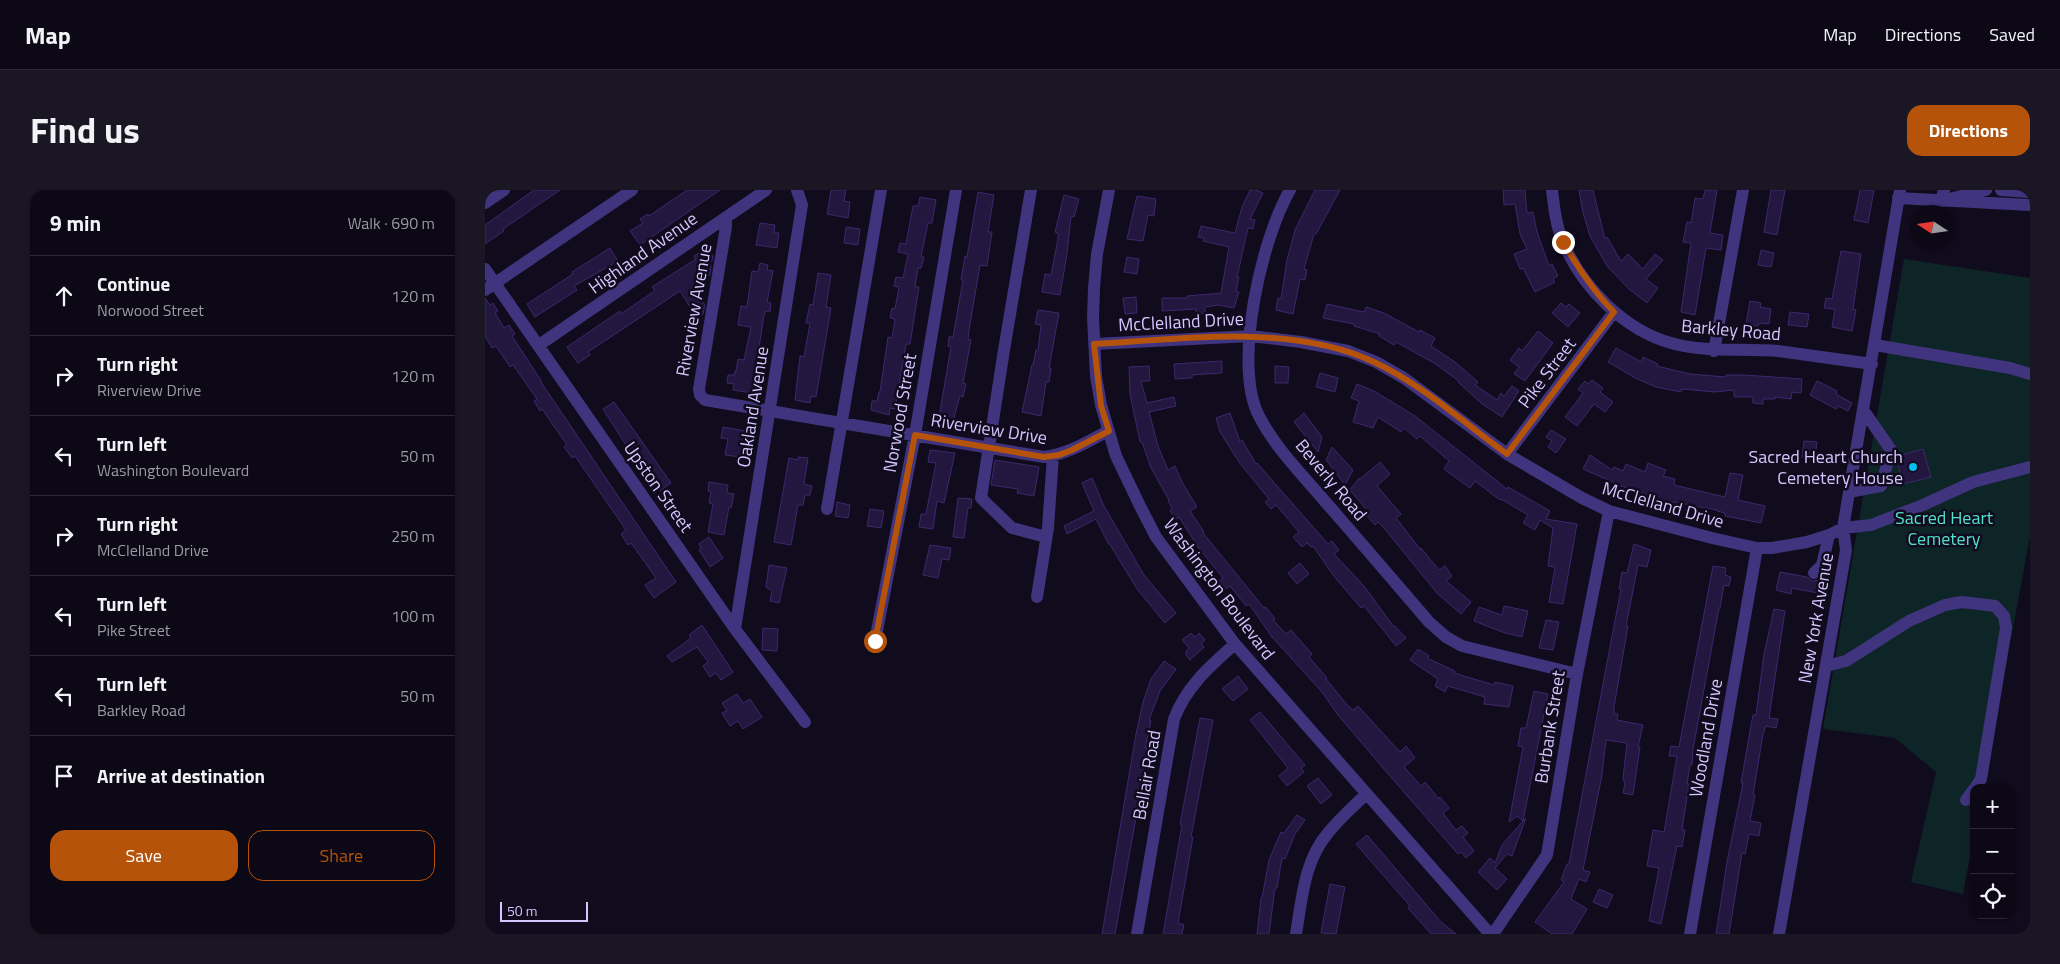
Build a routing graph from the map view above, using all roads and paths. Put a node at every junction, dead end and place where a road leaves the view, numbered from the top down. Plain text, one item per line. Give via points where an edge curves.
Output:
1 (504, 190) edge
2 (632, 190) edge
3 (766, 190) edge
4 (797, 190) edge
5 (881, 190) edge
6 (955, 190) edge
7 (1031, 190) edge
8 (1109, 190) edge
9 (1290, 190) edge
10 (1552, 190) edge
11 (1743, 190) edge
12 (1986, 190) edge
13 (2001, 190) edge
14 (2030, 192) edge
15 (1899, 194) edge
16 (1943, 195) edge
17 (485, 203) edge
18 (2030, 205) edge
19 (725, 218) junction
20 (485, 269) edge
21 (490, 287) edge
22 (1614, 312) junction
23 (1251, 336) junction
24 (1094, 344) junction
25 (1875, 345) junction
26 (539, 346) junction
27 (1714, 350) junction
28 (1872, 364) junction
29 (2030, 374) edge
30 (1864, 411) junction
31 (769, 412) junction
32 (842, 424) junction
33 (1109, 431) junction
34 (915, 435) junction
35 (989, 448) junction
36 (1507, 454) junction
37 (1053, 456) junction
38 (2030, 467) edge
39 (1849, 492) junction
40 (827, 509) dead end
41 (1609, 512) junction
42 (1843, 528) junction
43 (1829, 536) junction
44 (1046, 537) junction
45 (1757, 548) junction
46 (1814, 573) dead end
47 (1037, 597) dead end
48 (735, 629) junction
49 (875, 641) dead end
50 (1235, 644) junction
51 (1826, 666) junction
52 (1577, 674) junction
53 (805, 722) dead end
54 (1978, 784) edge
55 (1366, 794) junction
56 (1137, 934) edge
57 (1296, 934) edge
58 (1491, 934) edge
59 (1690, 934) edge
60 (1779, 934) edge

1 - 17 street
2 - 21 street
3 - 19 street, Highland Avenue
4 - 31 street, Oakland Avenue via 802,205
5 - 32 street
6 - 34 street, Norwood Street
7 - 35 street
8 - 24 street, Washington Boulevard via 1097,254
9 - 23 street, Beverly Road via 1263,256
10 - 22 street, Barkley Road via 1563,242 1579,270
11 - 27 street
12 - 16 street
13 - 14 street
15 - 16 street
15 - 25 street, New York Avenue
16 - 18 street
19 - 26 street, Highland Avenue
19 - 31 street, Riverview Avenue via 700,395 705,400
20 - 21 street, Upston Street
21 - 26 street, Upston Street
22 - 27 street, Barkley Road via 1641,331 1671,343
22 - 36 street, Pike Street
23 - 24 street, McClelland Drive
23 - 36 street, McClelland Drive via 1348,351 1376,362 1430,396
23 - 52 street, Beverly Road via 1249,383 1258,414 1268,431 1429,622 1446,638 1463,646
24 - 33 street, Washington Boulevard via 1101,406
25 - 28 street, New York Avenue
25 - 29 street
26 - 48 street, Upston Street
27 - 28 street, Barkley Road via 1776,351
28 - 30 street, New York Avenue
30 - 39 street, New York Avenue
30 - 39 street via 1891,450 1881,486
31 - 32 street, Riverview Drive
31 - 48 street, Oakland Avenue
32 - 34 street, Riverview Drive
32 - 40 street
33 - 37 street, Riverview Drive
33 - 50 street, Washington Boulevard via 1116,456 1156,537
34 - 35 street, Riverview Drive
34 - 49 street, Norwood Street
35 - 37 street, Riverview Drive
35 - 44 street via 981,498 1013,528
36 - 41 street, McClelland Drive
37 - 44 street
38 - 42 street via 1973,482 1871,525
39 - 42 street, New York Avenue
41 - 45 street, McClelland Drive
41 - 52 street, Burbank Street
42 - 43 street, McClelland Drive
42 - 51 street, New York Avenue via 1846,550
43 - 45 street, McClelland Drive via 1786,546
43 - 46 street via 1822,565
44 - 47 street
45 - 59 street, Woodland Drive
48 - 53 street, Upston Street
50 - 55 street, Washington Boulevard
50 - 56 street, Bellair Road via 1192,685 1174,719
51 - 54 street via 1846,661 1909,622 1945,605 1962,602 1995,606 2004,616 2006,628 1981,779
51 - 60 street, New York Avenue
52 - 58 street, Burbank Street via 1547,855
55 - 57 street via 1327,833 1311,860
55 - 58 street, Washington Boulevard

